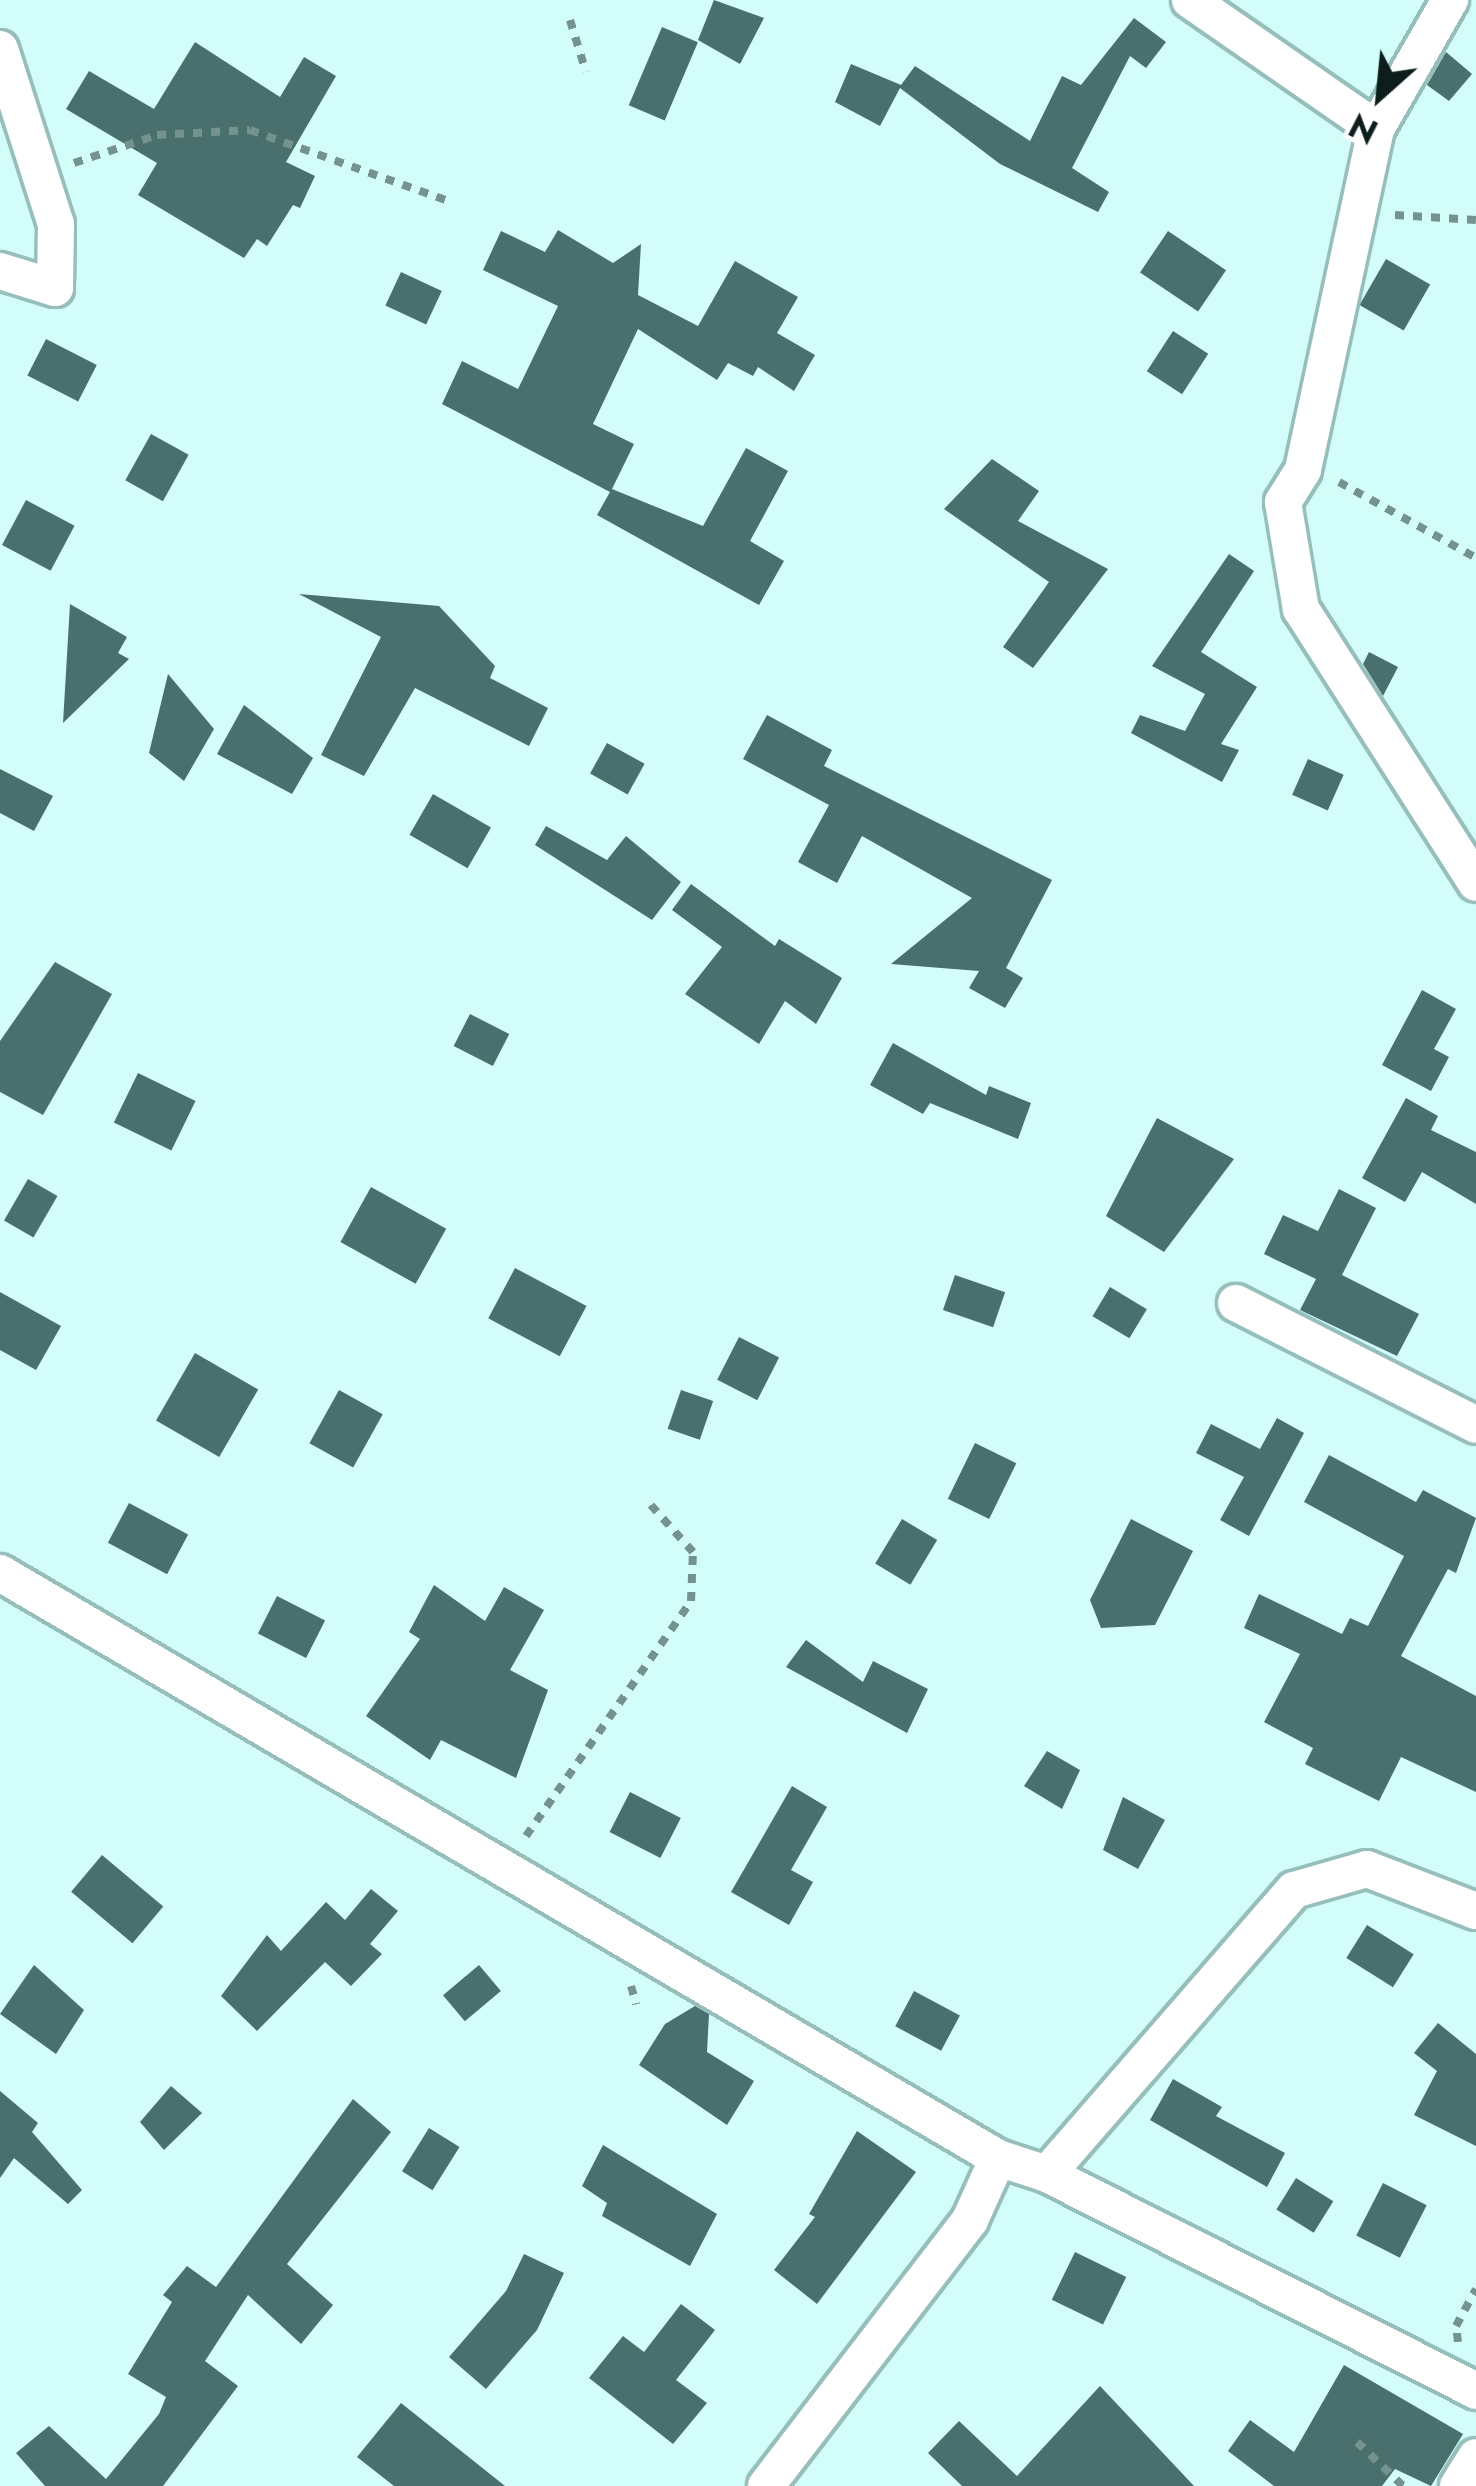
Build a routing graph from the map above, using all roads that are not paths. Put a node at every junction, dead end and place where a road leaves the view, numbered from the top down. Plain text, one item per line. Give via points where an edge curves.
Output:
1 (1190, 0) edge
2 (1450, 0) edge
3 (0, 49) edge
4 (1376, 129) junction
5 (0, 271) edge
6 (1476, 883) edge
7 (1236, 1304) dead end
8 (1476, 1424) edge
9 (0, 1573) edge
10 (1476, 1911) edge
11 (998, 2158) junction
12 (1047, 2174) junction
13 (1476, 2391) edge
14 (1476, 2457) edge
15 (766, 2486) edge
16 (1458, 2486) edge

1 - 4 street
2 - 4 street
3 - 5 street via 56,224 56,288
4 - 6 street via 1303,470 1283,502 1301,609
7 - 8 street
9 - 11 street
10 - 12 street via 1367,1869 1294,1890
11 - 12 street
11 - 15 street via 970,2220
12 - 13 street
14 - 16 street

